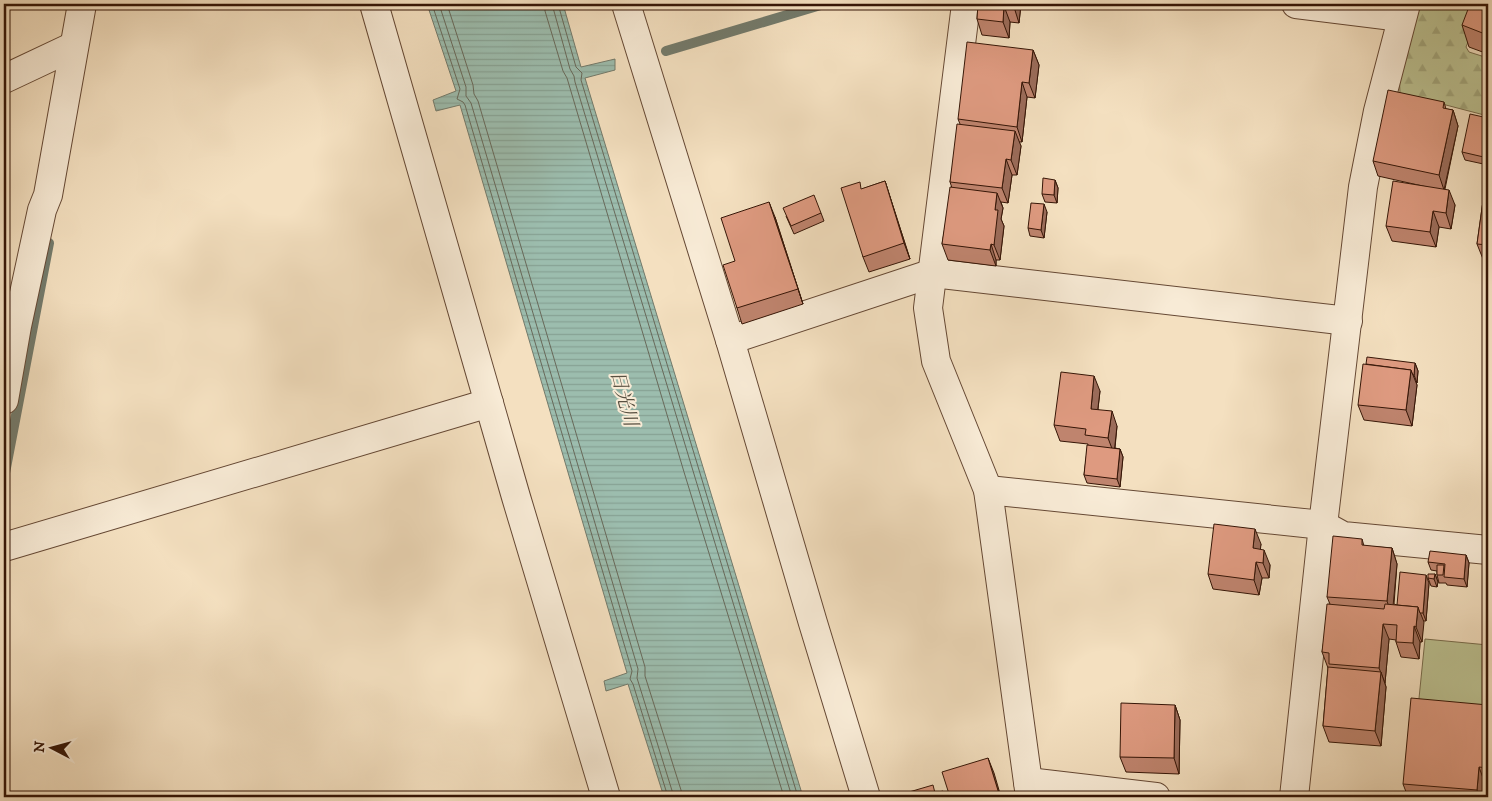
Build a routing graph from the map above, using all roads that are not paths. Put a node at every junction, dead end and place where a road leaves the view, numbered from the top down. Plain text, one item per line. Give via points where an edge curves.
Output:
1 (82, 4) edge
2 (374, 4) edge
3 (626, 4) edge
4 (966, 4) edge
5 (1296, 4) edge
6 (1404, 10) edge
7 (74, 46) junction
8 (4, 79) edge
9 (933, 273) junction
10 (1348, 321) junction
11 (730, 340) junction
12 (9, 345) edge
13 (4, 400) edge
14 (489, 403) junction
15 (988, 490) junction
16 (1324, 525) junction
17 (4, 547) edge
18 (1488, 550) edge
19 (1029, 790) edge
20 (606, 797) edge
21 (866, 797) edge
22 (1156, 797) edge
23 (1294, 797) edge

1 - 7 street
2 - 14 street
3 - 11 street
4 - 9 street
5 - 6 street
6 - 10 street via 1363,186
7 - 8 street
7 - 12 street via 48,195
9 - 10 street
9 - 11 street
9 - 15 street via 928,308 936,361
10 - 16 street
11 - 21 street
12 - 13 street
14 - 17 street
14 - 20 street
15 - 16 street
15 - 19 street
16 - 18 street via 1343,536
16 - 23 street
19 - 22 street

